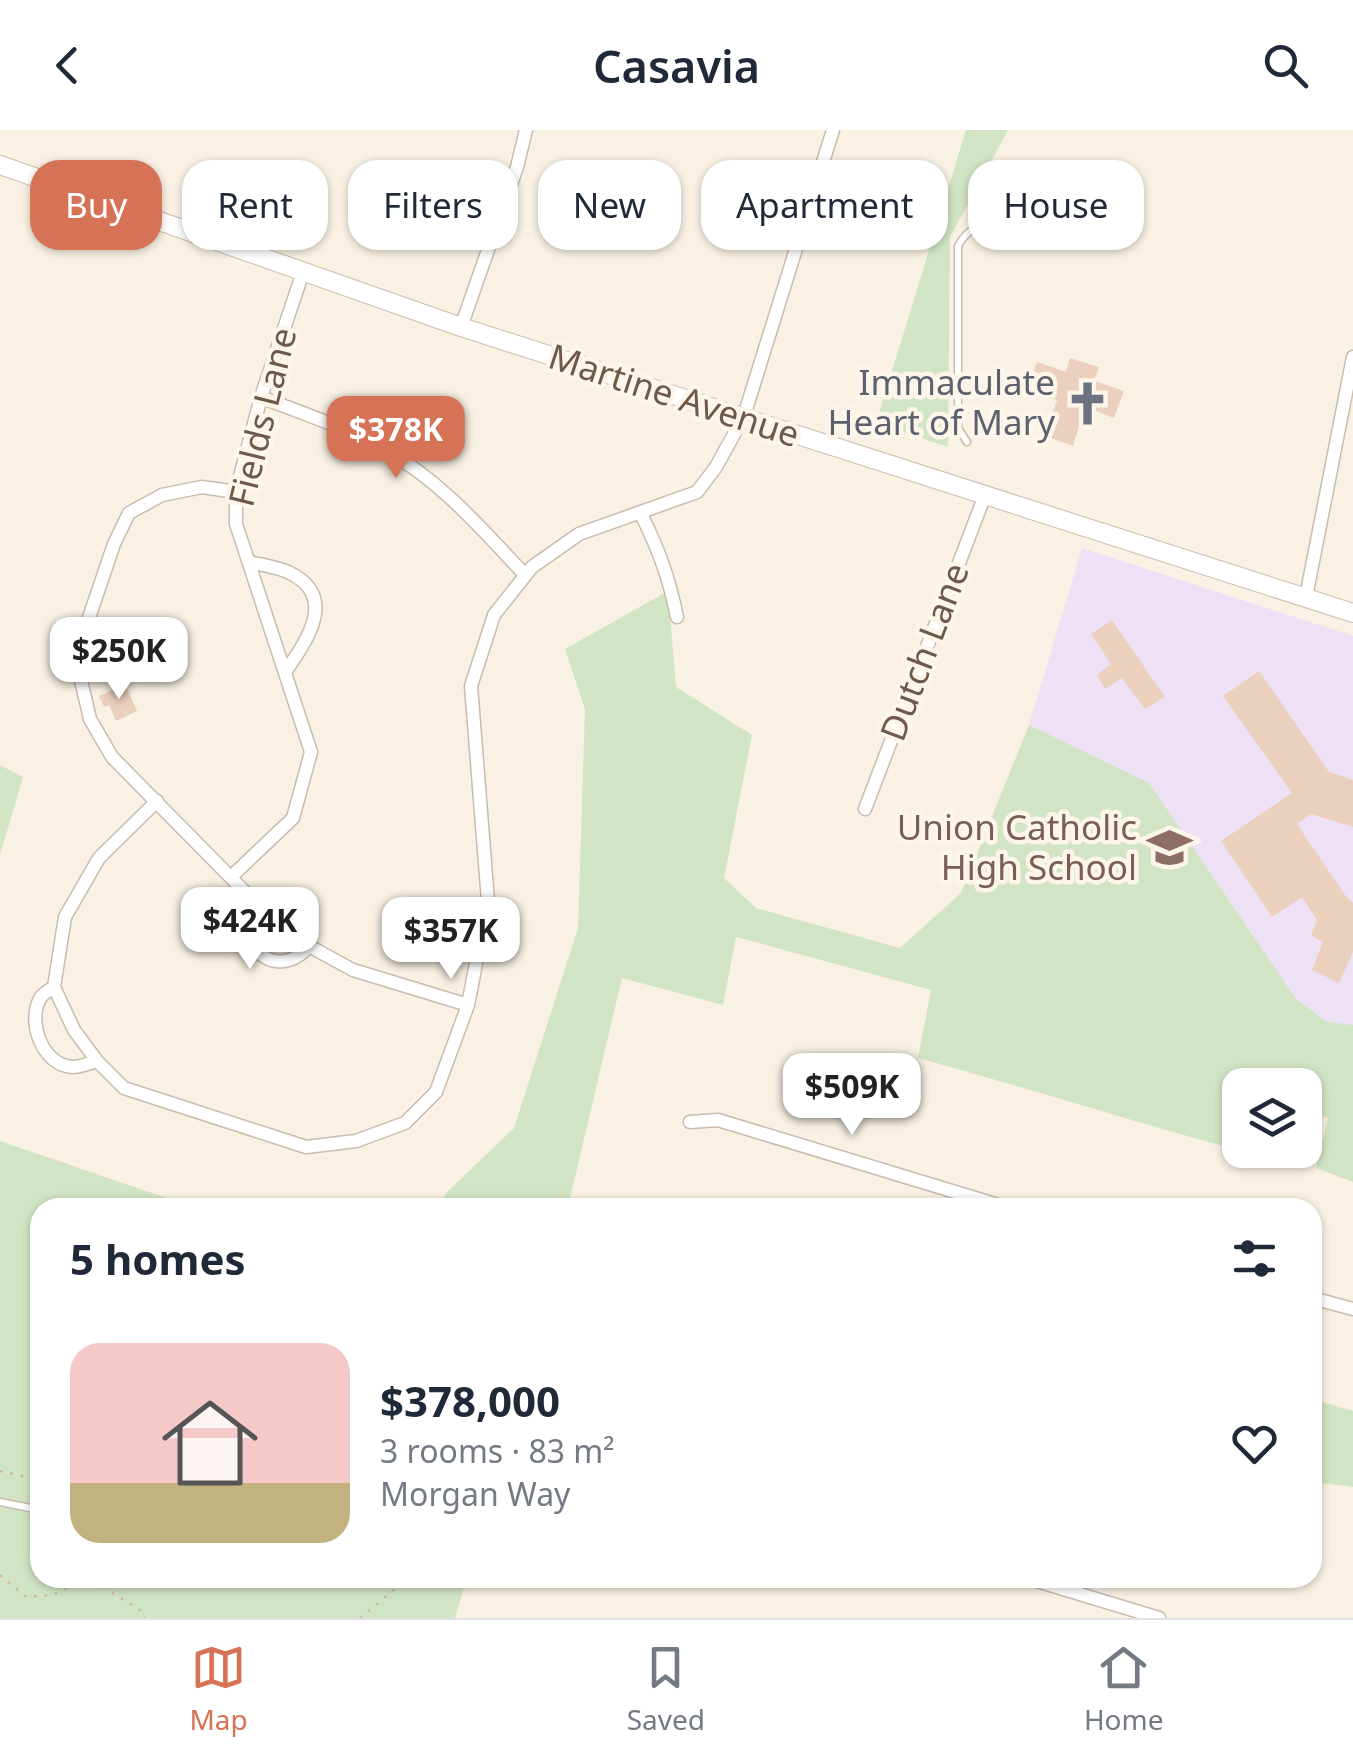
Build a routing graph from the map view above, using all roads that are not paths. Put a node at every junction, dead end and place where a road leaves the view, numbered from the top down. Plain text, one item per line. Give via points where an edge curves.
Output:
1 (526, 130) edge
2 (833, 130) edge
3 (0, 165) edge
4 (968, 233) edge
5 (303, 272) junction
6 (461, 328) junction
7 (1353, 357) edge
8 (262, 397) junction
9 (743, 418) junction
10 (967, 442) dead end
11 (236, 492) junction
12 (985, 495) junction
13 (640, 512) junction
14 (249, 562) junction
15 (524, 576) junction
16 (1306, 598) junction
17 (1353, 613) edge
18 (676, 617) dead end
19 (286, 671) junction
20 (157, 801) junction
21 (865, 809) dead end
22 (232, 876) junction
23 (251, 898) junction
24 (308, 946) junction
25 (54, 987) junction
26 (468, 1005) junction
27 (96, 1061) junction
28 (690, 1122) dead end
29 (975, 1198) edge
30 (1322, 1301) edge
31 (1353, 1309) edge
32 (0, 1502) edge
33 (30, 1508) edge
34 (1060, 1588) edge
35 (1159, 1618) edge

1 - 6 street
2 - 9 street
3 - 5 main road, Martine Avenue
4 - 10 lane via 958,246 958,428
5 - 6 main road, Martine Avenue
5 - 8 street, Fields Lane
6 - 9 main road, Martine Avenue
7 - 16 street
8 - 11 street, Fields Lane
8 - 15 street via 406,462 458,503
9 - 12 main road, Martine Avenue
9 - 13 street via 697,492
11 - 14 street, Fields Lane via 236,524
11 - 20 street via 202,487 162,495 129,513 81,641 80,676 90,719 112,757
12 - 16 main road, Martine Avenue
12 - 21 street, Dutch Lane
13 - 15 street via 578,534
13 - 18 street via 669,578
14 - 19 street, Fields Lane
14 - 19 street, Fields Lane via 288,572 308,586 314,601 310,634
15 - 26 street via 494,616 471,686 488,900
16 - 17 main road, Martine Avenue
19 - 22 street, Fields Lane via 311,752 293,818
20 - 22 street
20 - 25 street via 99,858 65,918
22 - 23 street
23 - 24 street
23 - 24 street via 249,936 266,959 290,961
24 - 26 street via 353,970
25 - 27 street
25 - 27 street via 42,996 34,1018 40,1043 56,1061 73,1067
26 - 27 street via 436,1092 406,1123 356,1141 306,1147 124,1088
28 - 29 street via 718,1120
30 - 31 street
32 - 33 lane
34 - 35 street

